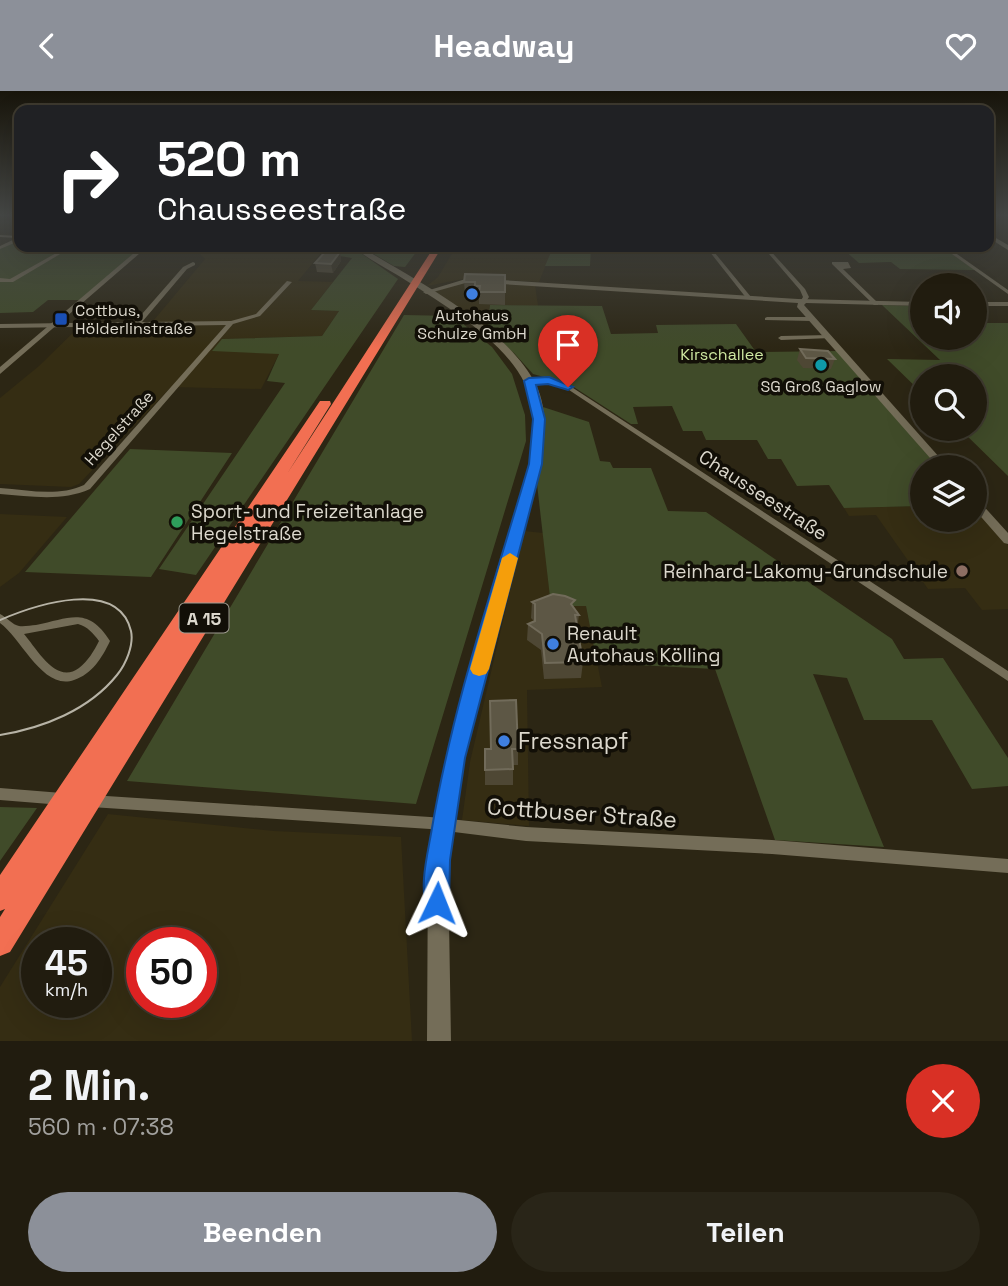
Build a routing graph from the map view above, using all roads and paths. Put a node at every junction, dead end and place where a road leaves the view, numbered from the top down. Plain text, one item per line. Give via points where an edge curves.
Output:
1 (47, 260) edge
2 (129, 260) edge
3 (373, 260) edge
4 (423, 260) edge
5 (427, 260) edge
6 (719, 260) edge
7 (777, 260) edge
8 (963, 260) edge
9 (193, 264) dead end
10 (838, 267) dead end
11 (417, 273) junction
12 (0, 281) edge
13 (289, 282) dead end
14 (412, 292) junction
15 (1008, 292) edge
16 (749, 298) junction
17 (800, 302) junction
18 (876, 304) junction
19 (910, 304) edge
20 (987, 304) edge
21 (1008, 304) edge
22 (767, 319) dead end
23 (812, 319) junction
24 (231, 323) junction
25 (137, 324) junction
26 (54, 325) junction
27 (0, 326) edge
28 (829, 337) junction
29 (781, 338) dead end
30 (0, 372) edge
31 (529, 381) junction
32 (932, 455) edge
33 (0, 491) edge
34 (987, 516) edge
35 (1008, 540) edge
36 (0, 618) edge
37 (17, 631) junction
38 (1008, 677) edge
39 (0, 794) edge
40 (443, 825) junction
41 (1008, 866) edge
42 (0, 898) edge
43 (0, 942) edge
44 (439, 1041) edge

1 - 12 street via 12,281
2 - 26 street
3 - 14 main road
4 - 11 highway, A 15
5 - 11 highway, A 15
6 - 16 street
7 - 17 street via 805,293
8 - 15 street
9 - 25 street
10 - 18 street
11 - 14 highway, A 15
13 - 24 street via 258,315
14 - 16 street via 469,280
14 - 31 main road via 498,344
14 - 42 highway, A 15
14 - 43 highway, A 15
16 - 17 street
17 - 18 street
17 - 23 street
18 - 19 street
20 - 21 street
22 - 23 street
23 - 28 street
24 - 25 street
24 - 33 street, Hegelstraße via 88,487 64,494
25 - 26 street
26 - 27 street
26 - 30 street
28 - 29 street
28 - 32 street
31 - 38 street, Chausseestraße via 568,387
31 - 40 main road via 539,419 535,464 454,758
34 - 35 street
36 - 37 street
37 - 37 street via 53,674 65,677 92,664 105,641 89,621
39 - 40 street, Cottbuser Straße
40 - 41 street, Cottbuser Straße
40 - 44 main road via 437,903

